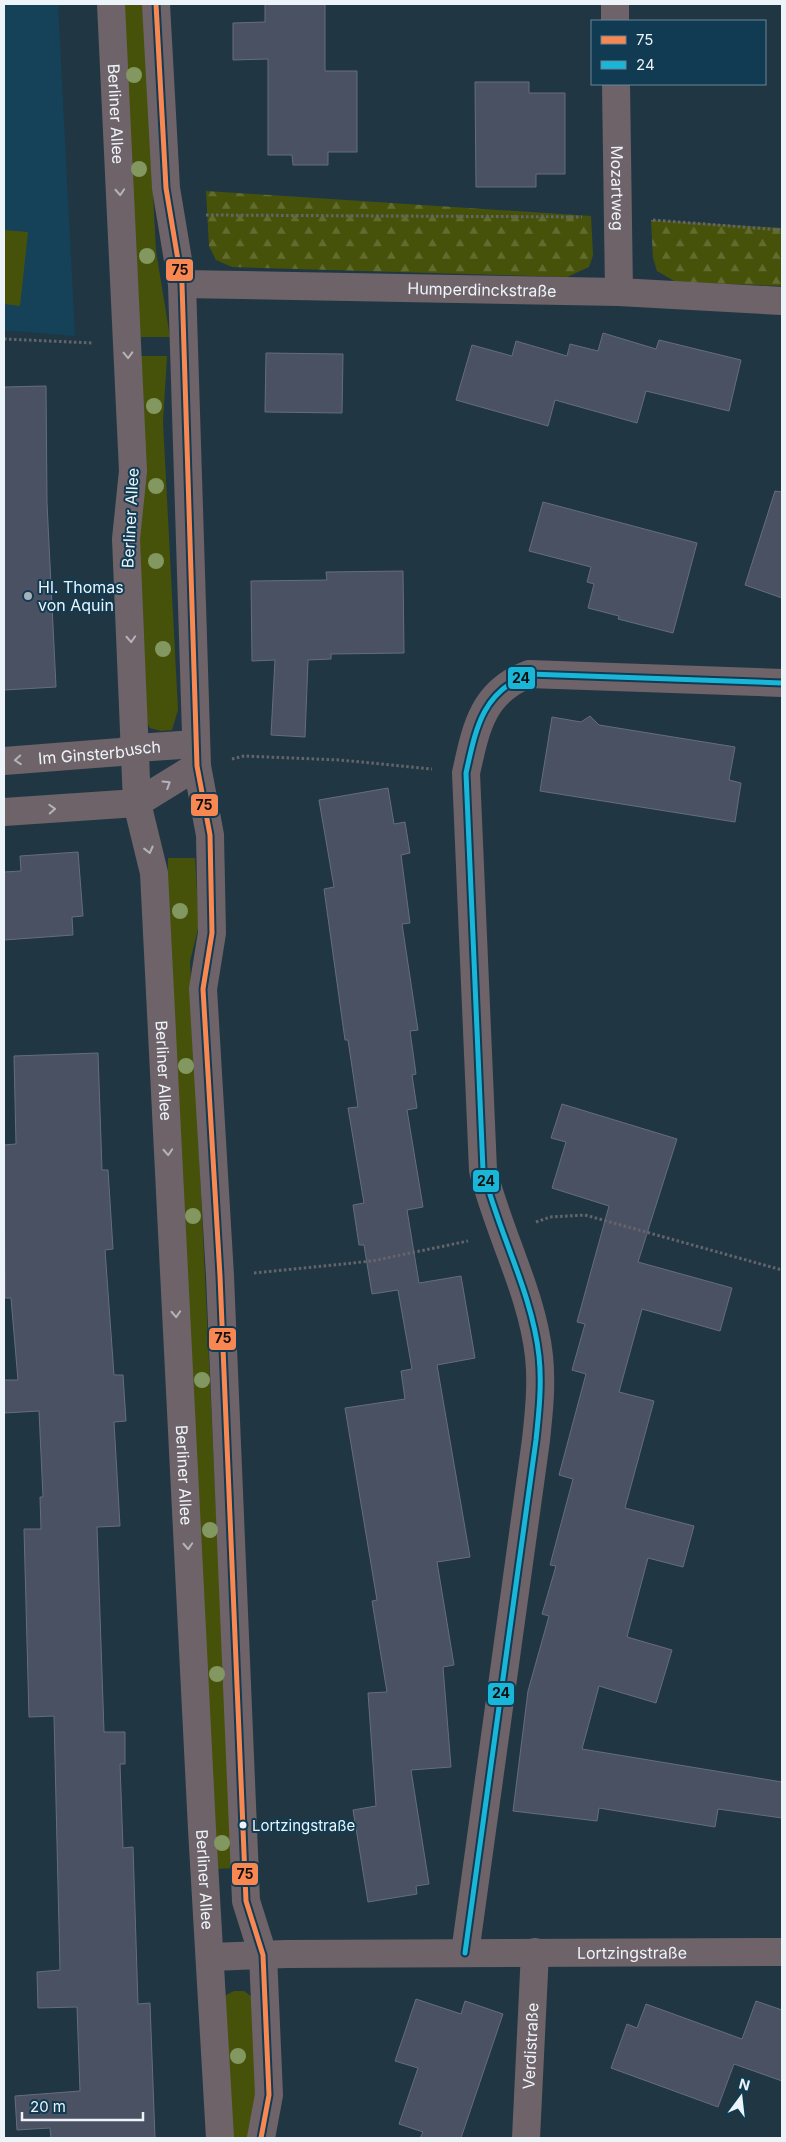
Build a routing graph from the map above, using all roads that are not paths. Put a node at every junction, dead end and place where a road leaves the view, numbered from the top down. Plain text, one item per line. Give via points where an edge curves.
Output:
1 (111, 4) edge
2 (156, 4) edge
3 (615, 4) edge
4 (615, 20) edge
5 (616, 85) edge
6 (182, 284) junction
7 (619, 292) junction
8 (782, 301) edge
9 (782, 683) edge
10 (136, 748) junction
11 (196, 755) junction
12 (4, 761) edge
13 (137, 803) junction
14 (4, 812) edge
15 (535, 1952) junction
16 (782, 1952) edge
17 (465, 1953) junction
18 (263, 1955) junction
19 (211, 1957) junction
20 (220, 2138) edge
21 (261, 2138) edge
22 (526, 2138) edge

1 -> 10 street, Berliner Allee via 133,471 126,539
2 - 6 street via 166,188
3 - 4 street
5 - 7 street, Mozartweg
6 - 7 street, Humperdinckstraße
6 - 11 street
7 - 8 street, Humperdinckstraße
9 - 17 street via 529,674 499,690 475,734 466,773 483,1170 492,1206 528,1302 539,1354 541,1384
10 - 11 street, Im Ginsterbusch
10 -> 12 street, Im Ginsterbusch
10 - 13 street, Berliner Allee
13 -> 11 street
11 - 18 street via 210,835 212,933 203,989 220,1276 246,1901
14 -> 13 street
13 -> 19 street, Berliner Allee via 154,873
15 - 16 street, Lortzingstraße
15 - 17 street, Lortzingstraße
15 - 22 street, Verdistraße
17 - 18 street, Lortzingstraße
18 - 19 street, Lortzingstraße
18 - 21 street via 269,2095
19 - 20 street, Berliner Allee

